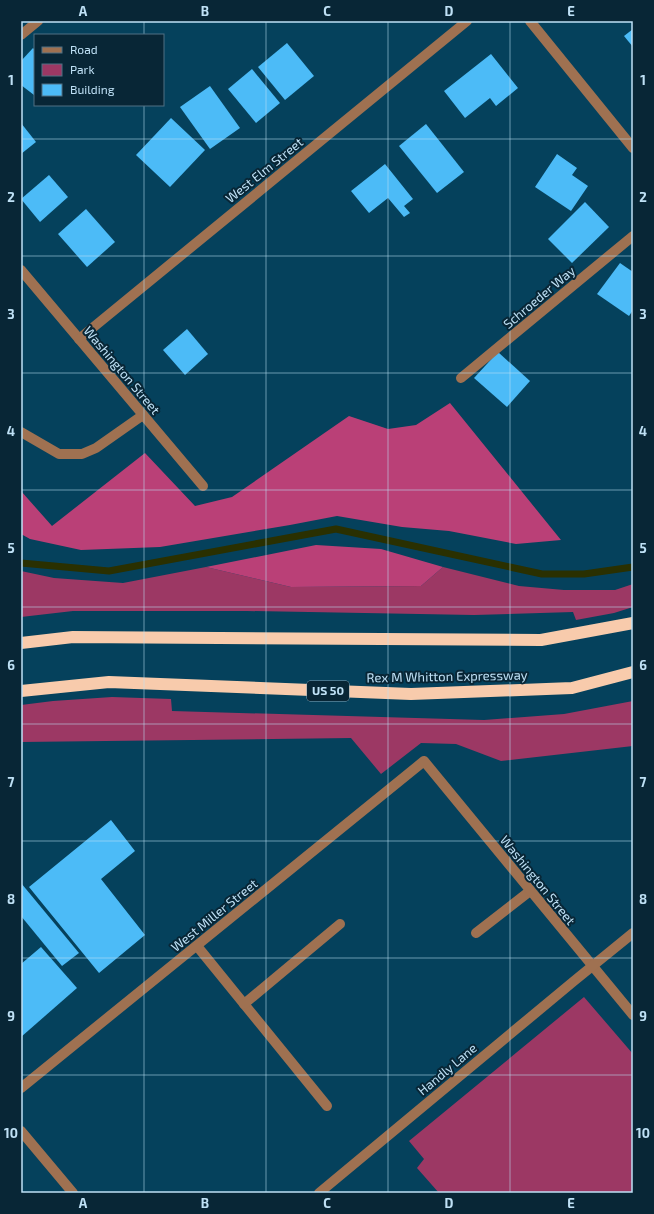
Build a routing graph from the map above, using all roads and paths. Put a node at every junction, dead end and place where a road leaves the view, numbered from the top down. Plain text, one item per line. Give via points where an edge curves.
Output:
1 (38, 21) edge
2 (467, 21) edge
3 (530, 21) edge
4 (21, 36) edge
5 (633, 148) edge
6 (633, 236) edge
7 (21, 270) edge
8 (79, 339) junction
9 (461, 378) dead end
10 (143, 415) junction
11 (21, 432) edge
12 (203, 486) dead end
13 (633, 623) edge
14 (21, 643) edge
15 (633, 672) edge
16 (21, 691) edge
17 (424, 761) joint
18 (530, 891) junction
19 (340, 924) dead end
20 (476, 933) dead end
21 (633, 933) edge
22 (197, 946) junction
23 (592, 966) junction
24 (244, 1004) junction
25 (633, 1015) edge
26 (21, 1088) edge
27 (327, 1106) dead end
28 (21, 1131) edge
29 (73, 1193) edge
30 (319, 1193) edge

1 - 4 street
2 - 8 street, West Elm Street
3 - 5 street
6 - 9 street, Schroeder Way
7 - 8 street, Washington Street
8 - 10 street, Washington Street
10 - 11 street via 96,448 82,454 59,454
10 - 12 street, Washington Street
13 - 14 highway via 541,640 72,637
15 - 16 highway, Rex M Whitton Expressway / US 50 via 572,688 412,694 109,682
17 - 18 street, Washington Street
17 - 22 street, West Miller Street
18 - 20 street
18 - 23 street, Washington Street
19 - 24 street
21 - 23 street, Handly Lane
22 - 24 street
22 - 26 street, West Miller Street
23 - 25 street, Washington Street
23 - 30 street, Handly Lane
24 - 27 street
28 - 29 street

